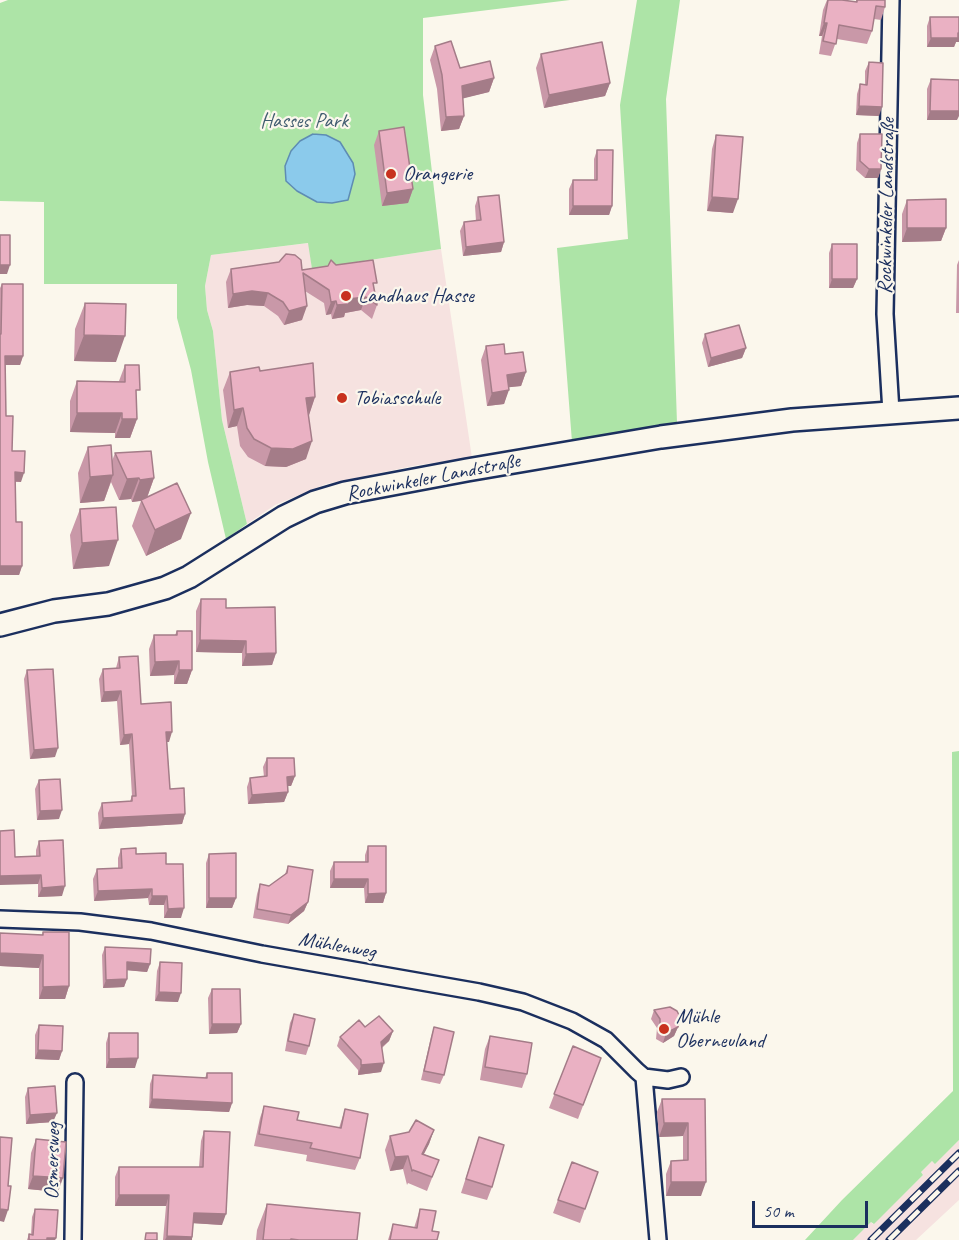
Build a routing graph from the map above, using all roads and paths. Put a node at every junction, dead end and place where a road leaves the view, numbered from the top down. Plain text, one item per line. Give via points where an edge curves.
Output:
1 (891, 0) edge
2 (959, 408) edge
3 (891, 412) junction
4 (0, 625) edge
5 (0, 919) edge
6 (644, 1077) junction
7 (681, 1077) dead end
8 (75, 1082) dead end
9 (73, 1240) edge
10 (658, 1240) edge

1 - 3 street, Rockwinkeler Landstraße via 885,314
2 - 3 main road, Rockwinkeler Landstraße
3 - 4 main road, Rockwinkeler Landstraße via 661,437 345,493 284,517 196,573 165,588 108,604 54,611
5 - 6 street, Mühlenweg via 80,922 151,931 523,1002 572,1021 606,1040
6 - 7 street
6 - 10 street
8 - 9 street, Osmersweg

